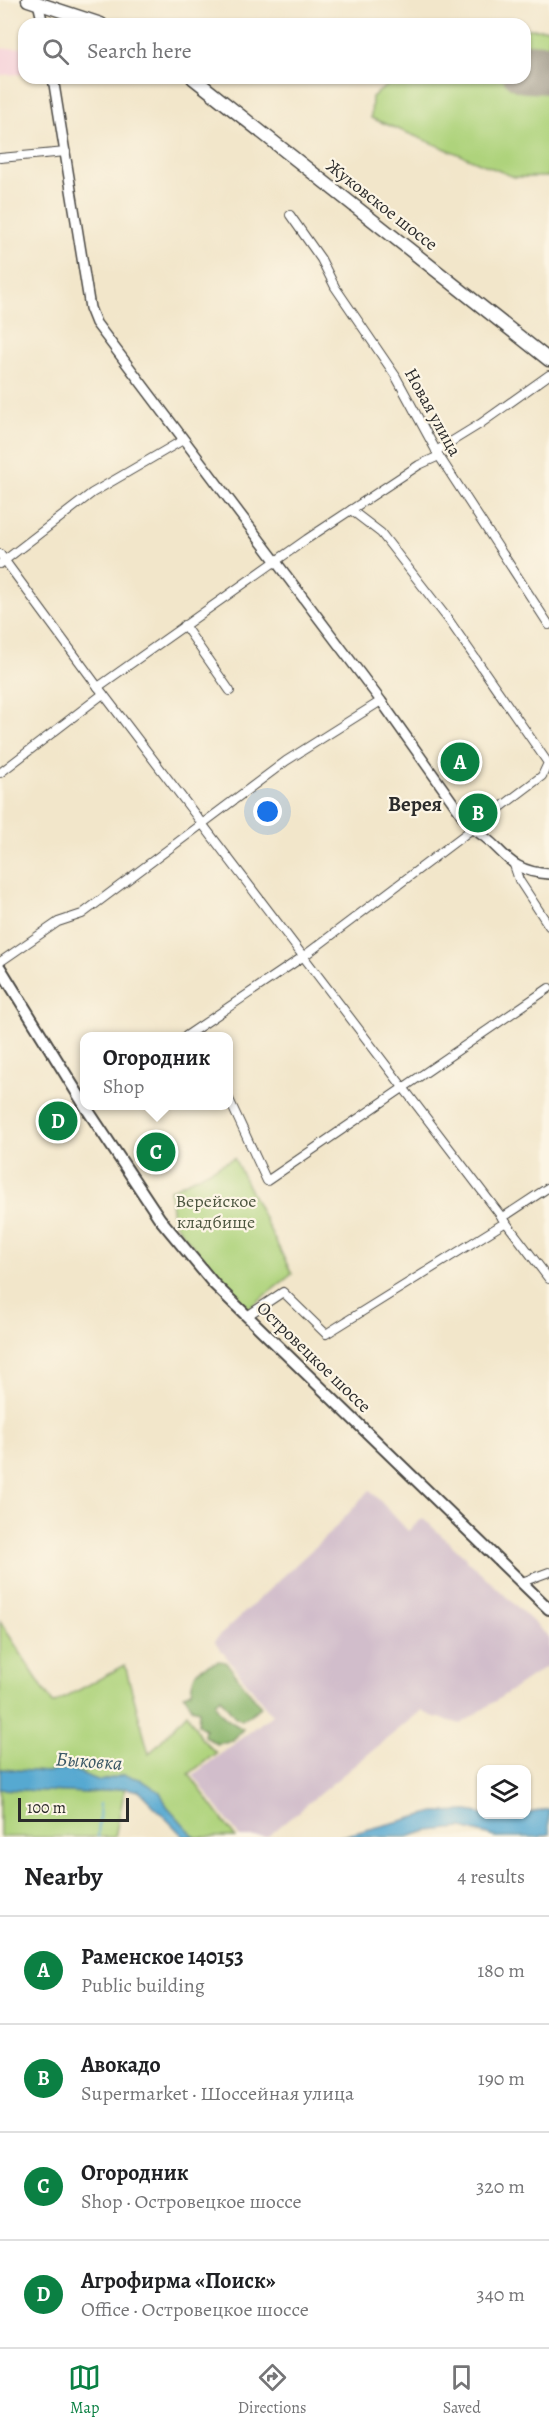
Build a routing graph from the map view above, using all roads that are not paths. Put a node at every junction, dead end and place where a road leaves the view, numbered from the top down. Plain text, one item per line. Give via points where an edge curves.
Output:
1 (33, 2) edge
2 (40, 18) edge
3 (82, 18) edge
4 (54, 84) edge
5 (201, 84) edge
6 (66, 152) junction
7 (0, 158) edge
8 (290, 215) dead end
9 (549, 360) edge
10 (549, 375) edge
11 (183, 440) junction
12 (437, 454) junction
13 (351, 510) junction
14 (2, 559) edge
15 (276, 562) junction
16 (548, 621) edge
17 (184, 625) junction
18 (101, 690) junction
19 (230, 691) dead end
20 (381, 701) junction
21 (0, 773) edge
22 (202, 823) junction
23 (471, 828) junction
24 (514, 865) junction
25 (549, 874) edge
26 (549, 926) edge
27 (304, 956) junction
28 (0, 962) edge
29 (0, 968) edge
30 (549, 988) edge
31 (199, 1032) edge
32 (404, 1088) junction
33 (80, 1096) edge
34 (233, 1108) edge
35 (89, 1110) edge
36 (549, 1187) edge
37 (504, 1220) junction
38 (549, 1279) edge
39 (247, 1316) junction
40 (549, 1572) edge
41 (522, 1582) junction
42 (549, 1609) edge

1 - 2 street
1 - 3 main road
4 - 6 street
5 - 9 main road, Жуковское шоссе
6 - 7 street
6 - 11 street via 93,315
8 - 12 street, Новая улица via 395,375
10 - 12 street
11 - 14 street via 92,493
11 - 15 street
12 - 13 street
12 - 16 street, Новая улица
13 - 15 street
13 - 23 street via 381,533 448,619 548,763 543,776
14 - 18 street
15 - 17 street
15 - 20 street
17 - 18 street
17 - 19 street
18 - 21 street
18 - 22 street
20 - 22 street via 286,761
20 - 23 street
22 - 27 street
22 - 28 street via 82,914 58,922
23 - 24 street
23 - 27 street
24 - 25 street
24 - 26 street via 519,880
27 - 31 street
27 - 32 street
29 - 33 main road, Островецкое шоссе
30 - 32 street
32 - 34 street via 267,1181
32 - 37 street
35 - 39 main road, Островецкое шоссе via 160,1219 214,1284
36 - 37 street
37 - 38 street
37 - 39 street via 326,1334 283,1292
39 - 41 main road, Островецкое шоссе
40 - 41 street
41 - 42 main road, Островецкое шоссе

